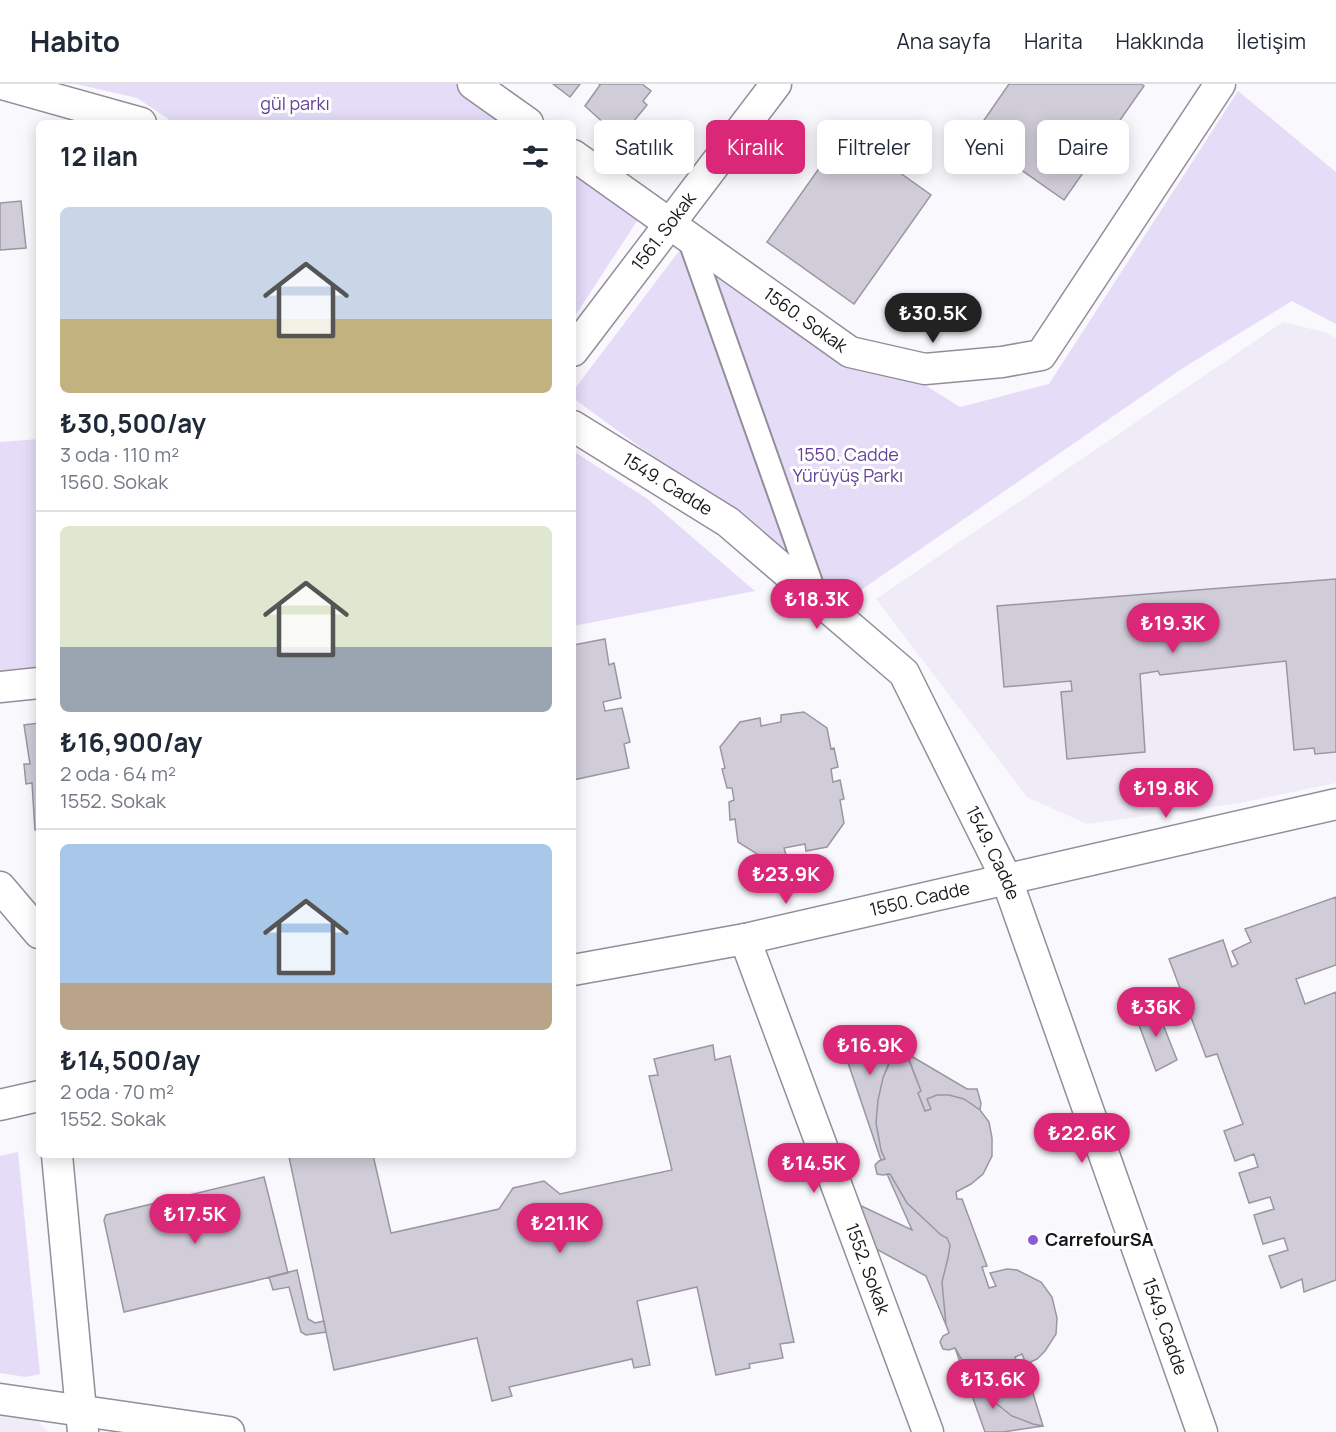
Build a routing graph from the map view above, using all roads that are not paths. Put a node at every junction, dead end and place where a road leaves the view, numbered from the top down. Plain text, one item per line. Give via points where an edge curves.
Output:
1 (3, 84) edge
2 (776, 84) edge
3 (1220, 84) edge
4 (483, 87) edge
5 (130, 120) edge
6 (524, 120) edge
7 (576, 157) edge
8 (679, 231) junction
9 (576, 348) edge
10 (576, 428) edge
11 (816, 597) junction
12 (36, 683) edge
13 (0, 687) edge
14 (1336, 804) edge
15 (1007, 880) junction
16 (0, 887) edge
17 (36, 929) edge
18 (745, 939) junction
19 (576, 969) edge
20 (36, 1097) edge
21 (0, 1105) edge
22 (57, 1158) edge
23 (0, 1399) edge
24 (82, 1421) edge
25 (229, 1432) edge
26 (928, 1432) edge
27 (1202, 1432) edge

1 - 5 street
2 - 8 street, 1561. Sokak
3 - 8 street, 1560. Sokak via 1041,355 926,369 850,352
4 - 6 street
7 - 8 street, 1560. Sokak
8 - 9 street, 1561. Sokak
8 - 11 street
10 - 11 street, 1549. Cadde via 728,522
11 - 15 street, 1549. Cadde via 904,673
12 - 13 street
14 - 15 street, 1550. Cadde
15 - 18 street, 1550. Cadde
15 - 27 street, 1549. Cadde
16 - 17 street
18 - 19 street, 1550. Cadde
18 - 26 street, 1552. Sokak
20 - 21 street
22 - 24 street
23 - 24 street
24 - 25 street

